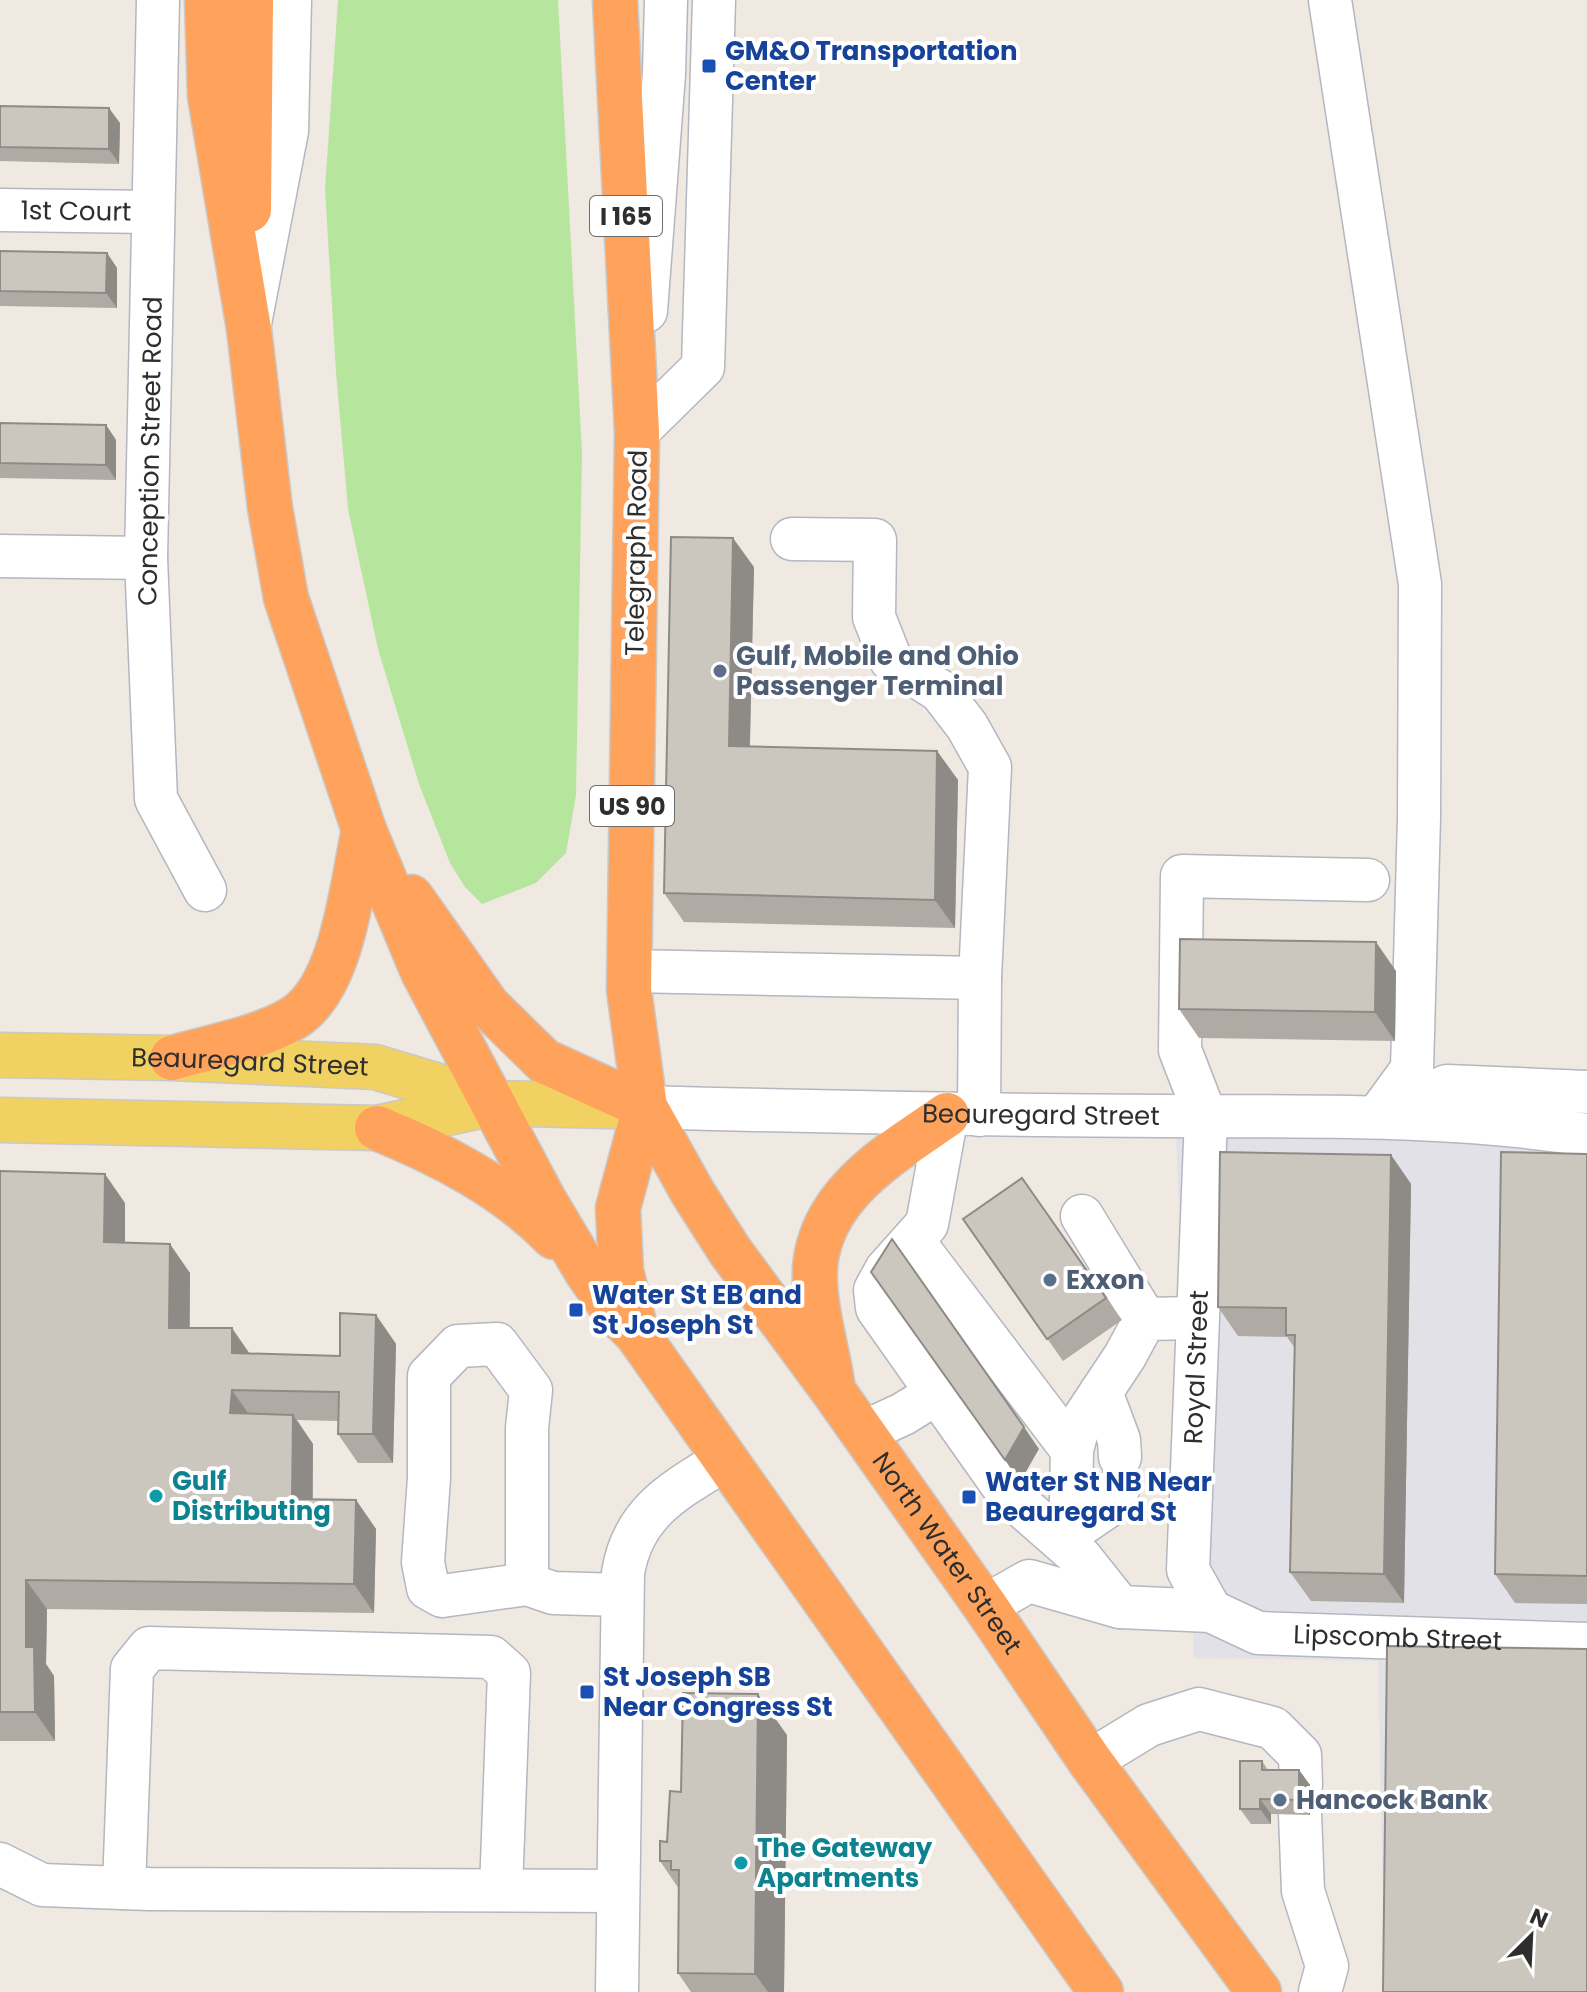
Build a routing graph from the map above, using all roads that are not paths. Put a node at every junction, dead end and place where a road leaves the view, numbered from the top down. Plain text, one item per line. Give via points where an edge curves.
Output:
1 (158, 0) edge
2 (207, 0) edge
3 (251, 0) edge
4 (290, 0) edge
5 (615, 0) edge
6 (666, 0) edge
7 (714, 0) edge
8 (1330, 0) edge
9 (0, 210) edge
10 (153, 212) junction
11 (249, 329) junction
12 (637, 432) junction
13 (792, 539) dead end
14 (0, 556) edge
15 (146, 558) junction
16 (364, 830) junction
17 (1368, 880) dead end
18 (205, 890) dead end
19 (629, 971) junction
20 (980, 978) junction
21 (0, 1055) edge
22 (172, 1058) junction
23 (1587, 1092) edge
24 (494, 1103) junction
25 (645, 1107) junction
26 (963, 1115) junction
27 (1206, 1117) junction
28 (1377, 1117) junction
29 (0, 1120) edge
30 (1536, 1127) junction
31 (377, 1128) junction
32 (1587, 1135) edge
33 (1587, 1145) edge
34 (1082, 1216) dead end
35 (587, 1272) junction
36 (1197, 1318) junction
37 (1145, 1319) junction
38 (637, 1334) junction
39 (962, 1367) junction
40 (834, 1392) junction
41 (1101, 1392) junction
42 (862, 1433) junction
43 (1072, 1450) junction
44 (726, 1459) junction
45 (1070, 1540) junction
46 (527, 1584) junction
47 (622, 1595) junction
48 (985, 1606) junction
49 (1120, 1607) junction
50 (1211, 1611) junction
51 (1587, 1644) edge
52 (1090, 1761) junction
53 (0, 1864) edge
54 (124, 1888) junction
55 (501, 1890) junction
56 (618, 1891) junction
57 (617, 1992) edge
58 (1101, 1992) edge
59 (1259, 1992) edge
60 (1320, 1992) edge

1 - 10 street, Conception Street Road
2 - 11 highway via 210,96
3 - 11 highway
4 - 11 street via 287,131
5 - 12 highway, I 165
6 - 12 street, Telegraph Road
7 - 12 street via 703,367
8 - 28 street via 1420,584 1412,1069
9 - 10 street, 1st Court
10 - 15 street, Conception Street Road
11 - 16 highway via 286,598
12 - 19 highway, Telegraph Road / US 90
13 - 20 street via 875,540 874,617 891,660 940,691 990,767
14 - 15 street
15 - 18 street, Conception Street Road via 156,799
16 - 22 highway via 340,941 322,988 298,1015 275,1028
16 - 24 highway via 423,972
16 - 25 highway via 488,1006 544,1061
17 - 27 street via 1182,876 1180,1050
19 - 20 street
19 - 25 highway, Telegraph Road / US 90
20 - 26 street
21 - 22 main road, Beauregard Street
22 - 24 main road, Beauregard Street via 375,1067
23 - 28 street via 1447,1086
24 - 25 main road, Beauregard Street
24 - 31 main road, Beauregard Street
24 - 35 highway
25 - 26 street, Beauregard Street
25 - 38 highway via 618,1208 621,1271
25 - 40 highway, North Water Street via 730,1251
26 - 27 street, Beauregard Street
26 - 39 street via 927,1224
26 - 40 highway via 886,1157 843,1196 821,1242 815,1267 817,1293
27 - 28 street, Beauregard Street
27 - 36 street, Royal Street
28 - 30 street, Beauregard Street
29 - 31 main road, Beauregard Street
30 - 32 street, Beauregard Street
30 - 33 street
31 - 35 highway via 436,1152 490,1185 541,1224
34 - 37 street
35 - 38 highway
36 - 37 street
36 - 50 street, Royal Street via 1188,1570
37 - 41 street
38 - 44 highway
39 - 42 street via 903,1414
39 - 43 street
39 - 45 street via 1009,1495
40 - 42 highway, North Water Street
41 - 43 street via 1078,1427
41 - 45 street via 1119,1440 1114,1502
42 - 48 highway, North Water Street
43 - 45 street
44 - 47 street via 671,1494 634,1532
44 - 58 highway
45 - 49 street
46 - 46 street via 531,1390 497,1344 458,1346 429,1376 423,1562 428,1588 442,1596
46 - 47 street via 553,1593
47 - 56 street
48 - 49 street via 1029,1581
48 - 52 highway, North Water Street
49 - 50 street
50 - 51 street, Lipscomb Street via 1258,1633
52 - 59 highway, North Water Street
52 - 60 street via 1149,1725 1199,1709 1273,1728 1300,1755 1303,1891 1327,1966
53 - 54 street via 42,1885
54 - 55 street
54 - 55 street via 132,1669 149,1648 491,1657 509,1673
55 - 56 street
56 - 57 street

